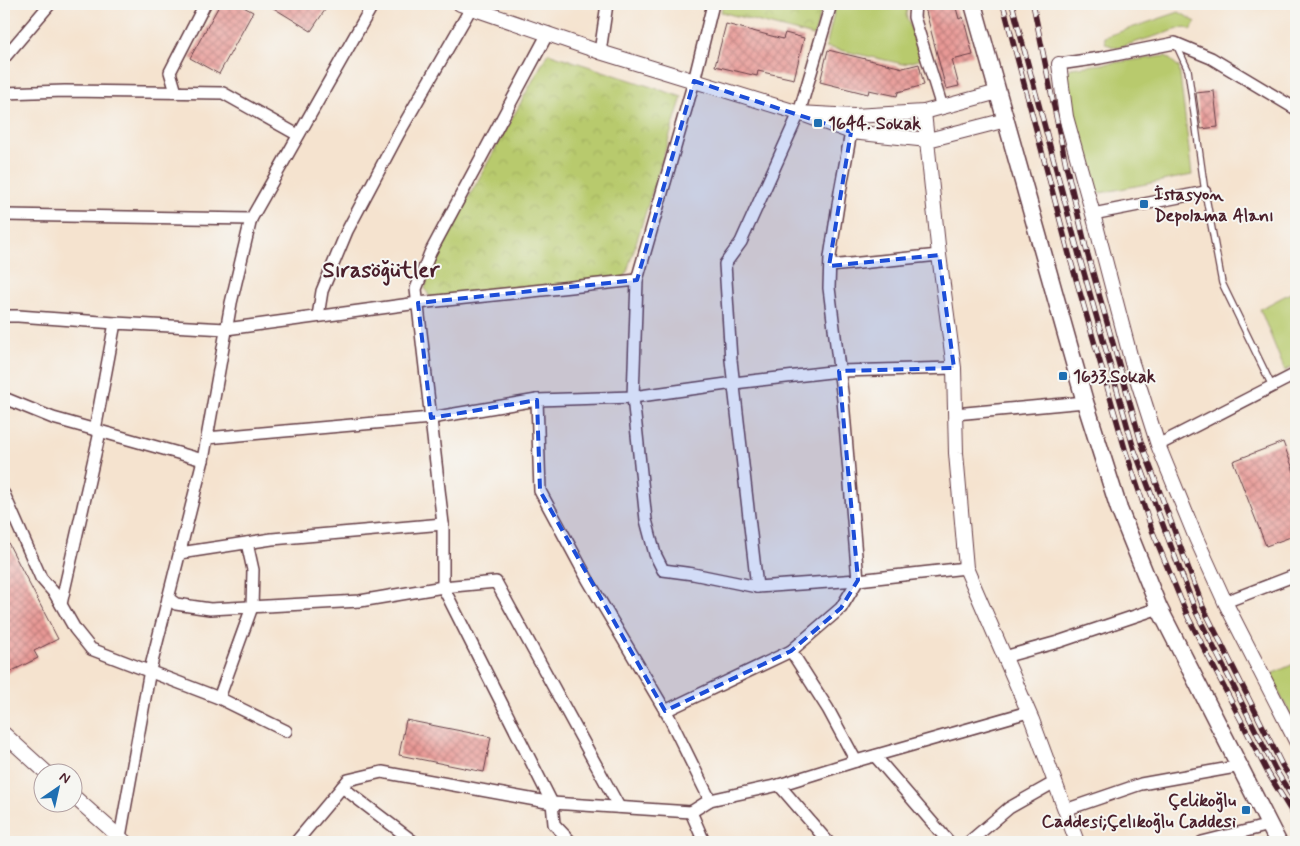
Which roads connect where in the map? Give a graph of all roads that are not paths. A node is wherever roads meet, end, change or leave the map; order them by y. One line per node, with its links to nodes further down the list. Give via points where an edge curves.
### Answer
1 (50, 4): 13 (street)
2 (205, 4): 16 (street, via 170,72)
3 (374, 4): 26 (street)
4 (607, 4): 12 (street)
5 (710, 4): 15 (street)
6 (831, 4): 22 (street)
7 (915, 4): 19 (street, via 914,17)
8 (973, 4): 17 (main road)
9 (465, 6): 10 (street); 37 (street, via 347,231 322,291)
10 (548, 33): 12 (street); 35 (street, via 430,253 416,289)
11 (1175, 42): 14 (street); 20 (street, via 1211,58); 28 (lane, via 1188,70)
12 (600, 52): 15 (street)
13 (4, 58)
14 (1059, 64): 29 (street, via 1066,117)
15 (694, 81): 22 (street); 34 (street)
16 (176, 92): 18 (street); 26 (street, via 222,93)
17 (998, 92): 19 (street); 24 (main road)
18 (4, 93)
19 (942, 107): 21 (street)
20 (1296, 109)
21 (924, 112): 23 (street); 27 (street)
22 (799, 113): 23 (street); 25 (street); 43 (street, via 741,242 725,264)
23 (854, 116): 25 (street)
24 (1006, 120): 27 (street); 48 (main road)
25 (851, 132): 27 (street); 33 (street)
26 (298, 135): 31 (street)
27 (928, 140): 32 (street)
28 (1205, 192): 29 (street); 44 (lane, via 1222,284)
29 (1093, 214): 53 (street, via 1132,363)
30 (4, 215): 31 (street)
31 (251, 219): 39 (street)
32 (939, 255): 33 (street); 40 (street)
33 (830, 266): 41 (street, via 829,288)
34 (637, 280): 35 (street); 45 (street)
35 (418, 303): 37 (street); 50 (street)
36 (4, 316): 38 (street)
37 (318, 316): 39 (street)
38 (115, 323): 39 (street); 51 (street)
39 (226, 329): 52 (street)
40 (954, 368): 41 (street); 49 (street)
41 (839, 372): 43 (street); 61 (street)
42 (1296, 374): 44 (street)
43 (734, 383): 45 (street); 63 (street)
44 (1273, 388): 53 (street)
45 (633, 397): 47 (street); 63 (street, via 646,520 663,570)
46 (4, 398): 51 (street)
47 (537, 400): 50 (street); 73 (street, via 540,491)
48 (1085, 402): 49 (street); 68 (main road, via 1119,508)
49 (955, 414): 59 (street)
50 (431, 418): 52 (street); 56 (street)
51 (97, 431): 54 (street); 66 (street)
52 (207, 438): 54 (street)
53 (1158, 444): 65 (street)
54 (203, 460): 58 (street)
55 (4, 494): 66 (street, via 41,578)
56 (443, 524): 57 (street); 62 (street)
57 (248, 542): 58 (street); 67 (street, via 253,570)
58 (180, 553): 64 (street)
59 (966, 568): 61 (street); 70 (street)
60 (1296, 575): 65 (street)
61 (858, 580): 63 (street); 69 (street, via 841,608)
62 (443, 587): 67 (street, via 360,601); 86 (street); 88 (street, via 496,582)
63 (757, 587)
64 (168, 598): 67 (street, via 176,604 210,609); 71 (street)
65 (1225, 602): 77 (street)
66 (61, 604): 71 (street, via 91,649)
67 (252, 607): 72 (street)
68 (1159, 608): 70 (street); 81 (main road)
69 (791, 651): 73 (street); 79 (street)
70 (1004, 657): 74 (street)
71 (150, 670): 72 (street); 92 (street)
72 (218, 698): 75 (street)
73 (665, 711): 85 (street)
74 (1028, 712): 78 (street); 82 (street)
75 (286, 731)
76 (4, 734): 80 (street)
77 (1296, 741)
78 (875, 756): 79 (street); 98 (street)
79 (856, 761): 83 (street)
80 (37, 764)
81 (1241, 766): 89 (street, via 1141,784); 91 (main road)
82 (1055, 782): 89 (street); 99 (street, via 1009,808)
83 (779, 785): 85 (street); 97 (street)
84 (342, 787): 86 (street, via 348,780 382,772); 93 (street); 94 (street)
85 (710, 800): 90 (street)
86 (552, 803): 88 (street); 95 (street, via 554,824)
87 (82, 804): 92 (street)
88 (619, 807): 90 (street)
89 (1066, 810): 100 (street)
90 (691, 812): 96 (street)
91 (1270, 825): 101 (street); 102 (main road)
92 (123, 840)
93 (296, 842)
94 (414, 842)
95 (571, 842)
96 (704, 842)
97 (828, 842)
98 (949, 842)
99 (969, 842)
100 (1077, 842)
101 (1202, 842)
102 (1278, 842)

